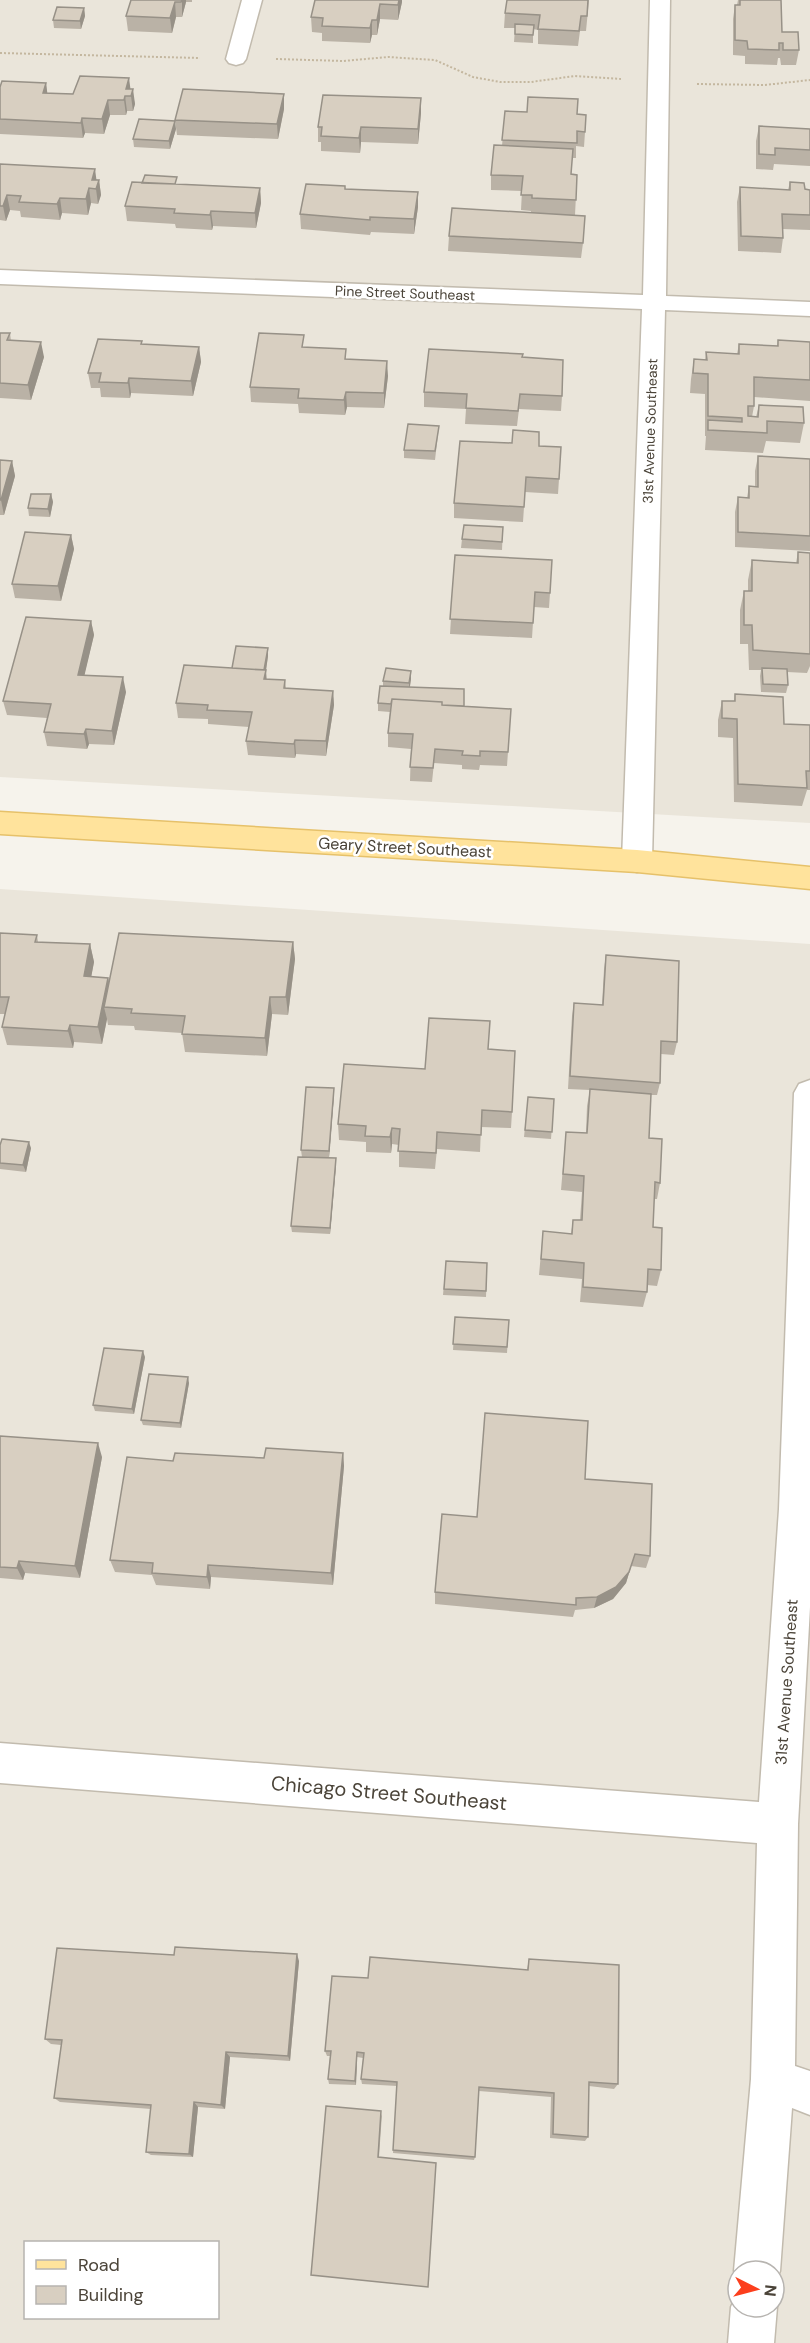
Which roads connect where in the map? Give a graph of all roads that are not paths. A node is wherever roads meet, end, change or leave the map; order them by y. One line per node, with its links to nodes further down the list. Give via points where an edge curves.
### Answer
1 (252, 0): 3 (street)
2 (660, 0): 5 (street, 31st Avenue Southeast)
3 (236, 59)
4 (0, 277): 5 (street, Pine Street Southeast)
5 (654, 302): 6 (street, Pine Street Southeast); 8 (street, 31st Avenue Southeast)
6 (810, 309)
7 (0, 823): 8 (main road, Geary Street Southeast)
8 (637, 861): 9 (main road, Geary Street Southeast)
9 (810, 878)
10 (810, 1093): 11 (street, 31st Avenue Southeast)
11 (803, 1511): 13 (street, 31st Avenue Southeast)
12 (0, 1763): 13 (street, Chicago Street Southeast)
13 (777, 1824): 14 (street, 31st Avenue Southeast)
14 (792, 2086): 15 (street, 31st Avenue Southeast)
15 (759, 2259)
16 (753, 2319): 17 (street)
17 (751, 2343)

